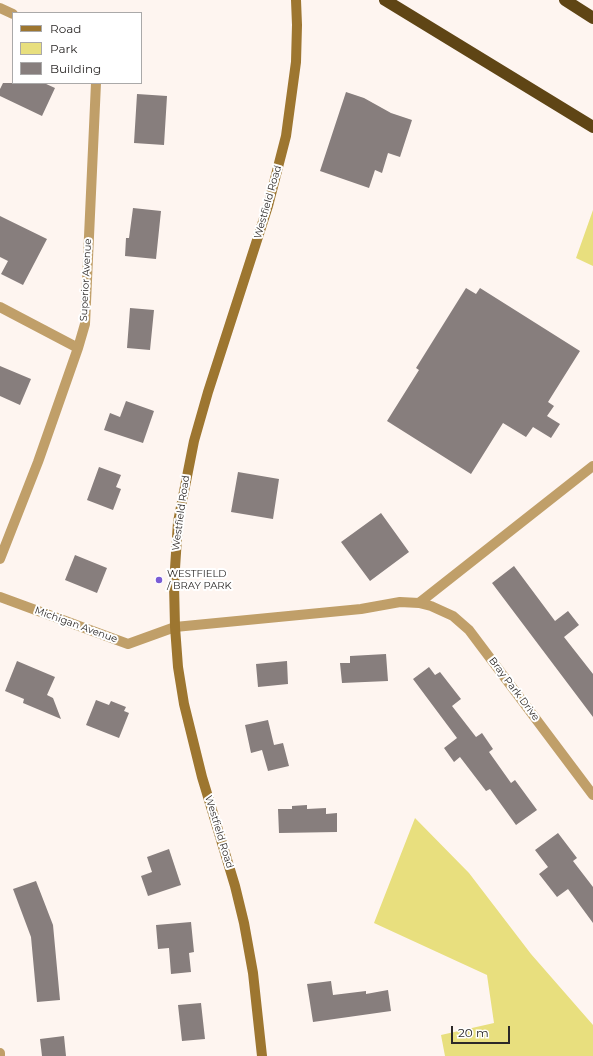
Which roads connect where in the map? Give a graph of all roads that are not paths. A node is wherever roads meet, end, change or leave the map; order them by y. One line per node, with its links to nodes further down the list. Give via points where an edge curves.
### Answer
1 (296, 0): 15 (main road, Westfield Road, via 296,62 286,136 268,206 200,420 183,492 176,553)
2 (385, 0): 8 (highway)
3 (565, 0): 6 (highway)
4 (0, 8): 5 (street)
5 (12, 14)
6 (593, 18)
7 (96, 84): 10 (street, Superior Avenue, via 84,324)
8 (593, 127)
9 (0, 307): 10 (street)
10 (78, 348): 12 (street, Superior Avenue, via 38,462)
11 (593, 466): 14 (street)
12 (0, 559)
13 (0, 597): 15 (street, Michigan Avenue, via 128,644)
14 (419, 603): 15 (street, Bray Park Drive, via 400,602 361,609); 16 (street, Bray Park Drive, via 453,616 469,630)
15 (175, 627): 17 (main road, Westfield Road, via 178,667 189,726 235,886 245,930 253,973)
16 (593, 795)
17 (262, 1056)

